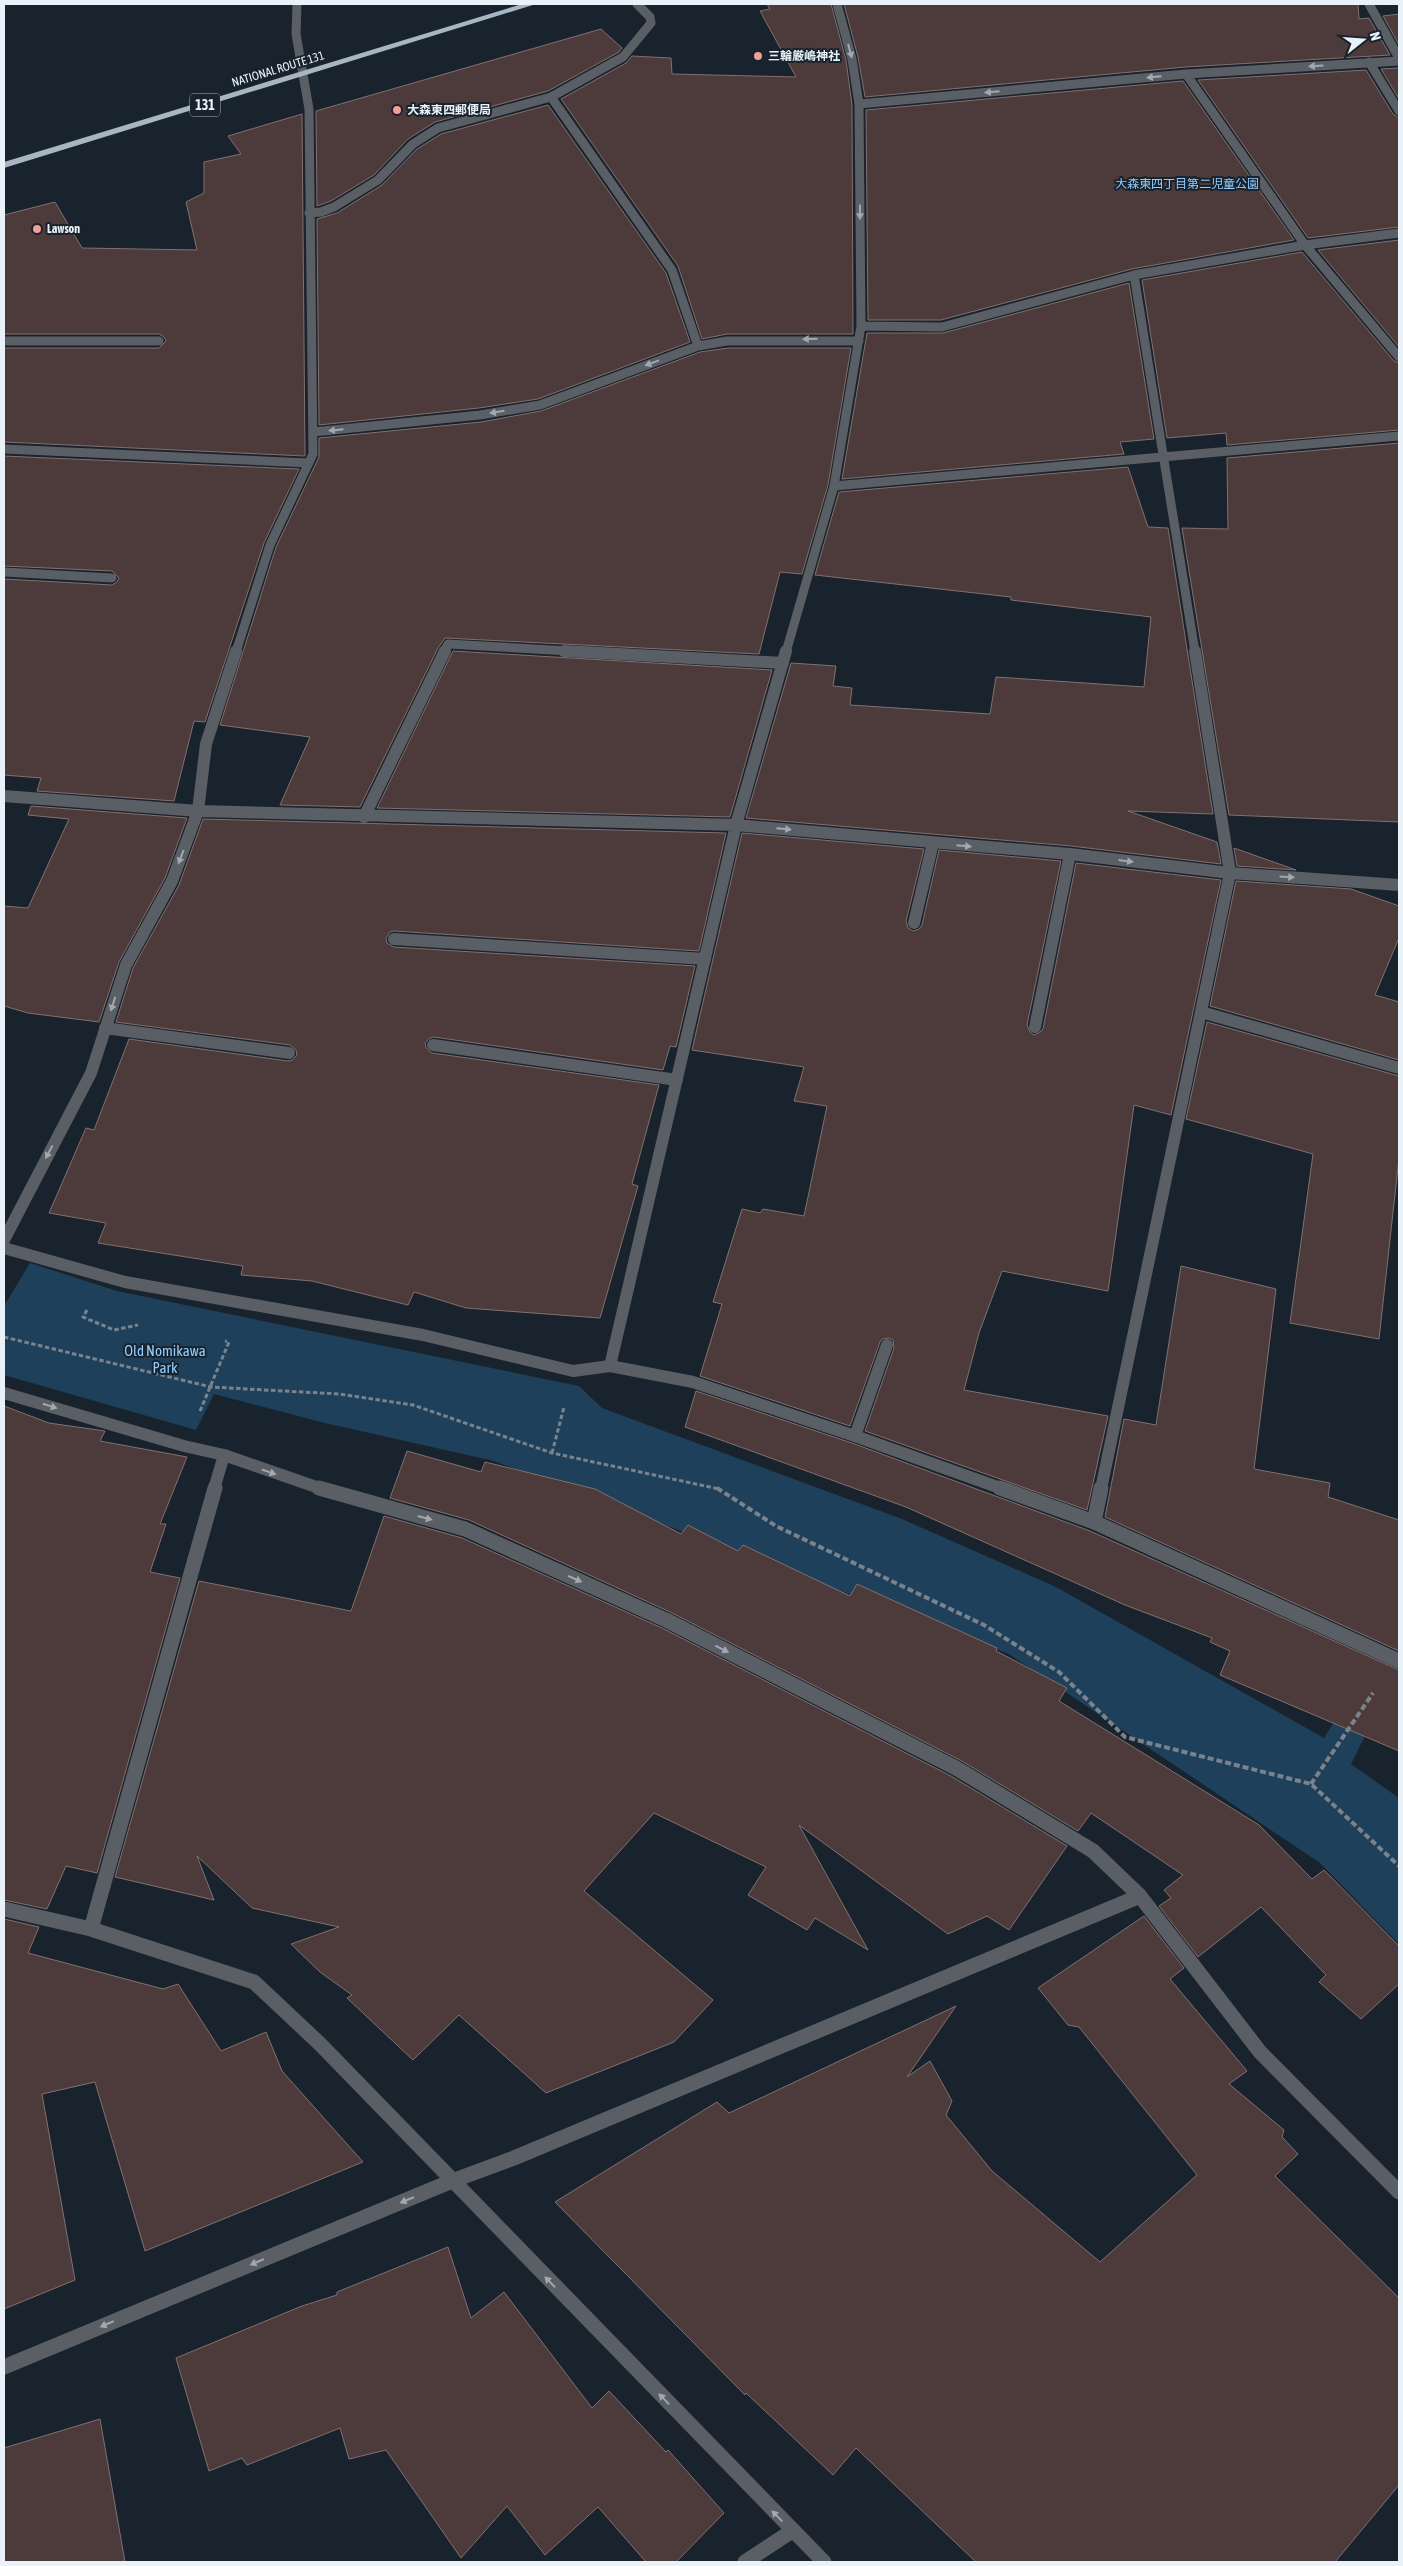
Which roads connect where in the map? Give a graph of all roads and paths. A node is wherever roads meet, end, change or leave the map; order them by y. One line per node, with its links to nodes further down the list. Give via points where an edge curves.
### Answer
1 (296, 4): 8 (street, via 296,34)
2 (531, 4): 8 (highway, NATIONAL ROUTE 131 / 131)
3 (637, 4): 10 (street, via 650,17 651,23 629,52)
4 (838, 4): 11 (street, one-way to 11)
5 (1369, 4): 6 (street)
6 (1399, 59): 7 (street)
7 (1370, 62): 9 (street, one-way to 9); 12 (street)
8 (303, 74): 13 (highway, NATIONAL ROUTE 131 / 131); 14 (street, via 309,109)
9 (1186, 74): 11 (street, one-way to 11); 16 (street)
10 (551, 96): 14 (street, via 438,128 413,144 378,180 334,207); 22 (street, via 672,270)
11 (859, 104): 18 (street, one-way to 18)
12 (1399, 110)
13 (4, 164)
14 (308, 213): 24 (street)
15 (1399, 233): 16 (street)
16 (1305, 245): 17 (street); 23 (street)
17 (1134, 275): 18 (street, via 942,327); 27 (street)
18 (861, 326): 21 (street)
19 (4, 341): 20 (street)
20 (159, 341)
21 (859, 341): 22 (street, one-way to 22, via 727,341); 29 (street)
22 (698, 346): 24 (street, one-way to 24, via 540,405 480,415)
23 (1399, 357)
24 (313, 432): 28 (street, via 313,454)
25 (1399, 436): 27 (street)
26 (4, 449): 28 (street)
27 (1165, 457): 29 (street); 39 (street)
28 (308, 463): 34 (street, via 270,545 206,744)
29 (834, 486): 32 (street)
30 (4, 572): 31 (street)
31 (112, 578)
32 (783, 663): 35 (street, via 448,644); 36 (street)
33 (4, 796): 34 (street)
34 (198, 811): 35 (street); 46 (street, one-way to 46, via 172,881 126,965)
35 (364, 817): 36 (street)
36 (736, 825): 37 (street, one-way to 37); 43 (street)
37 (933, 843): 38 (street, one-way to 38); 41 (street)
38 (1070, 854): 39 (street, one-way to 39); 45 (street)
39 (1230, 872): 40 (street, one-way to 40); 44 (street)
40 (1399, 885)
41 (914, 923)
42 (394, 939): 43 (street)
43 (705, 959): 50 (street)
44 (1201, 1012): 49 (street); 65 (street)
45 (1035, 1027)
46 (106, 1028): 48 (street); 51 (street, one-way to 51, via 91,1073)
47 (433, 1045): 50 (street)
48 (289, 1053)
49 (1399, 1068)
50 (677, 1080): 58 (street)
51 (4, 1240)
52 (4, 1248): 59 (street, via 125,1282 423,1335)
53 (83, 1317): 54 (path, via 114,1330)
54 (139, 1325)
55 (4, 1337): 60 (path)
56 (220, 1339): 60 (path, via 229,1342)
57 (888, 1345): 62 (street)
58 (610, 1366): 59 (street); 62 (street, via 693,1382)
59 (574, 1370): 63 (path)
60 (211, 1387): 63 (path, via 338,1394 413,1405)
61 (4, 1392): 64 (street, one-way to 64)
62 (855, 1436): 65 (street)
63 (552, 1453): 67 (path, via 718,1488 776,1526 984,1625 1059,1672 1125,1737)
64 (224, 1455): 69 (street, one-way to 69, via 338,1495 465,1529 666,1620 956,1768 1093,1851); 71 (street)
65 (1094, 1522): 66 (street)
66 (1397, 1660): 67 (path)
67 (1311, 1784): 68 (path)
68 (1399, 1866)
69 (1140, 1896): 72 (street); 73 (street, via 1260,2052)
70 (4, 1909): 71 (street)
71 (91, 1929): 72 (street, via 254,1982 320,2044)
72 (452, 2181): 74 (street, one-way to 74); 75 (street, one-way to 72)
73 (1399, 2192)
74 (4, 2367)
75 (792, 2531): 76 (street); 77 (street)
76 (745, 2562)
77 (824, 2562)

